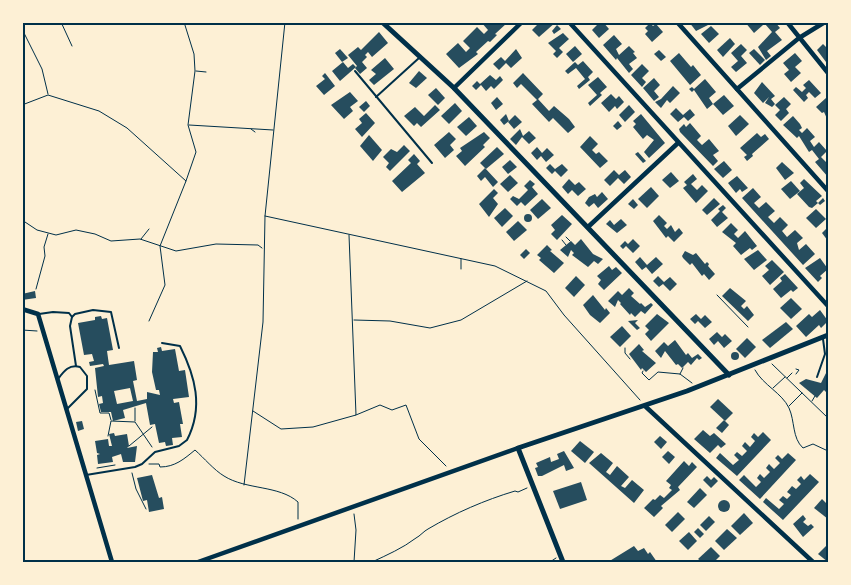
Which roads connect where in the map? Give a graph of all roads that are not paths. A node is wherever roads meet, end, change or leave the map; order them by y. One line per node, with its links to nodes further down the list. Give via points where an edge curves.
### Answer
1 (382, 22): 8 (street)
2 (522, 22): 11 (street)
3 (569, 22): 14 (street)
4 (677, 22): 12 (street)
5 (787, 22): 7 (street)
6 (825, 22): 7 (street)
7 (798, 38): 10 (street); 12 (street)
8 (420, 56): 11 (street); 13 (lane)
9 (354, 71): 13 (lane)
10 (828, 73)
11 (454, 88): 17 (street)
12 (737, 89): 16 (street)
13 (376, 97): 15 (lane)
14 (678, 143): 17 (street); 18 (street)
15 (432, 163)
16 (828, 191)
17 (588, 227): 27 (street)
18 (828, 306)
19 (22, 309): 20 (street)
20 (38, 314): 21 (lane, via 69,313); 29 (street)
21 (72, 317): 25 (lane, via 93,310 111,312); 26 (lane, via 70,326)
22 (828, 335): 23 (street)
23 (822, 337): 27 (street); 28 (lane, via 824,354)
24 (162, 343): 33 (lane, via 180,346 192,371 197,401 187,440 179,446 154,452 142,464)
25 (119, 348)
26 (76, 366): 29 (lane, via 68,368); 31 (lane, via 84,369 88,389)
27 (729, 375): 30 (street)
28 (817, 377)
29 (58, 379): 31 (street)
30 (646, 406): 32 (street); 37 (street)
31 (67, 410): 33 (street)
32 (518, 448): 35 (street); 36 (street)
33 (86, 475): 34 (street)
34 (112, 562)
35 (198, 562)
36 (563, 562)
37 (813, 562)

